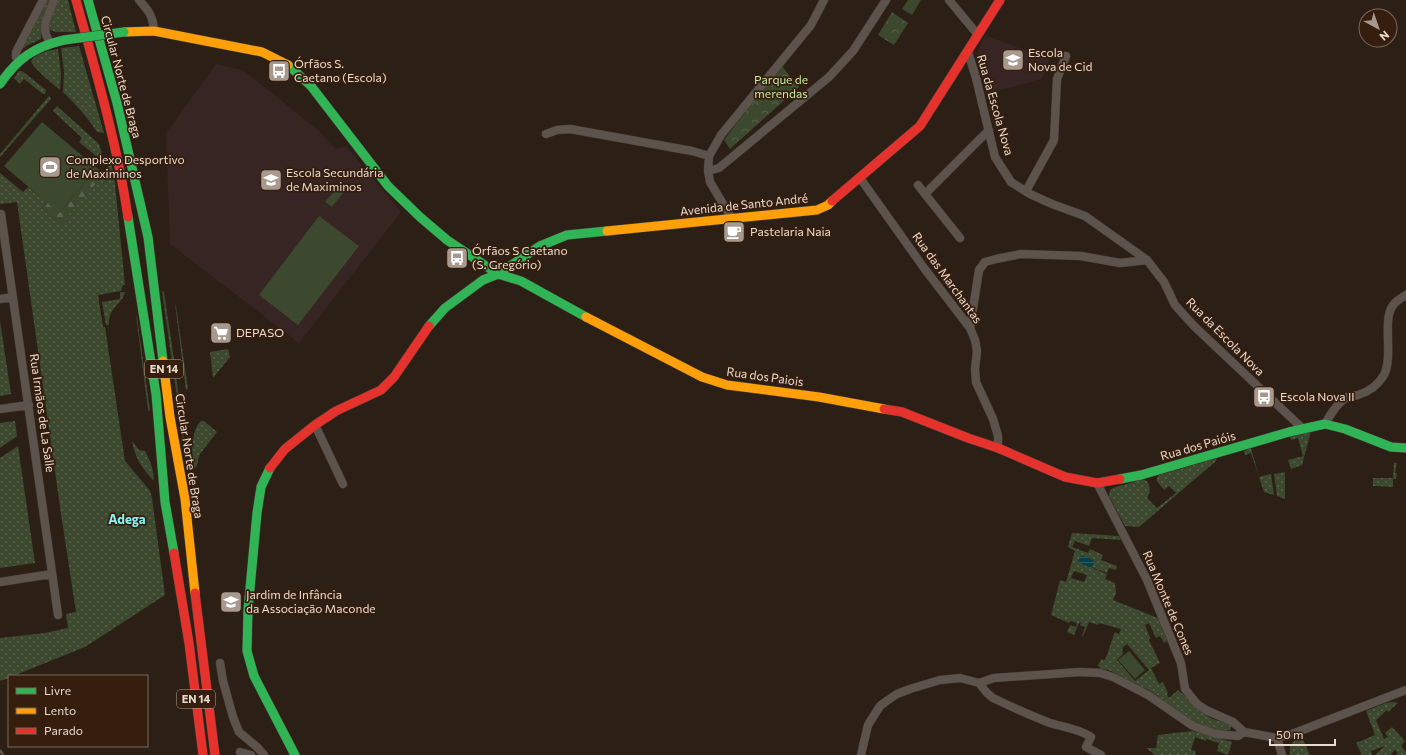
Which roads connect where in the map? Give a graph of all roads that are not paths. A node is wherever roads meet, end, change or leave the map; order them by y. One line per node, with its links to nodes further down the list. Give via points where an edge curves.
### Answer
1 (43, 0): 15 (street, via 16,52)
2 (54, 0): 12 (street, via 44,31)
3 (76, 0): 52 (main road, Circular Norte de Braga / EN 14, via 104,100 126,196 156,394 165,502 189,644)
4 (88, 0): 53 (main road, Circular Norte de Braga / EN 14, via 126,137 148,237 169,409 185,499)
5 (139, 0): 10 (street, via 150,13)
6 (824, 0): 19 (street, via 811,25 721,135)
7 (886, 0): 20 (street, via 853,50 829,77 719,168)
8 (949, 0): 11 (street)
9 (1000, 0): 11 (main road, Avenida de Santo André)
10 (154, 31): 12 (main road, Rua dos Paiois, bridge, via 124,32); 29 (main road, Rua dos Paiois, via 262,52 288,65 311,86 393,191 448,240)
11 (978, 35): 13 (main road, Avenida de Santo André)
12 (50, 43): 15 (main road, Rua dos Paiois, via 35,48)
13 (968, 52): 17 (street, Rua da Escola Nova); 21 (main road, Avenida de Santo André, via 920,126)
14 (1066, 56): 23 (street, via 1056,79 1054,140)
15 (19, 60): 16 (main road, Rua dos Paiois)
16 (0, 84)
17 (989, 130): 23 (street, Rua da Escola Nova, via 996,157 1003,171 1011,182); 24 (street)
18 (546, 134): 19 (street, via 570,129)
19 (709, 156): 20 (street)
20 (708, 170): 26 (street, via 710,182)
21 (860, 178): 26 (main road, Avenida de Santo André, via 828,205 817,210); 33 (street, Rua das Marchantas)
22 (918, 185): 24 (street)
23 (1026, 191): 28 (street, Rua da Escola Nova, via 1085,216)
24 (925, 194): 27 (street)
25 (1, 214): 31 (street, Rua Irmãos de La Salle)
26 (732, 218): 29 (main road, Avenida de Santo André, via 566,235 540,246)
27 (960, 238)
28 (1147, 260): 33 (street, via 1120,263 1081,256 1021,254 986,262 979,270); 38 (street, Rua da Escola Nova, via 1164,282 1176,306 1194,326)
29 (498, 274): 37 (main road, Avenida de Santo André, via 483,280 445,308 433,320 394,377 381,390 336,411); 39 (main road, Rua dos Paiois, via 521,281 702,377 727,385 819,397 902,412)
30 (1406, 295): 36 (street, via 1394,303 1390,312 1388,363 1383,376 1368,392 1347,397 1340,402)
31 (13, 297): 32 (street); 34 (street, Rua Irmãos de La Salle)
32 (0, 299)
33 (970, 328): 39 (street, Rua das Marchantas, via 977,351 976,382 998,436)
34 (28, 405): 35 (street); 43 (street, Rua Irmãos de La Salle)
35 (0, 409)
36 (1325, 424): 38 (main road, Rua dos Paióis); 40 (main road, Rua dos Paióis, via 1391,447)
37 (315, 425): 42 (street); 56 (main road, Avenida de Santo André, via 285,449 269,469 261,487 248,610 247,651 254,676)
38 (1302, 428): 41 (main road, Rua dos Paióis, via 1141,475)
39 (998, 448): 41 (main road, Rua dos Paióis, via 1065,477)
40 (1406, 448)
41 (1097, 483): 49 (street, Rua Monte de Cones, via 1147,580 1181,663 1185,689 1197,704 1233,722)
42 (343, 484)
43 (52, 574): 44 (street); 45 (street, Rua Irmãos de La Salle)
44 (0, 582)
45 (58, 615)
46 (220, 663): 55 (street, via 239,732)
47 (979, 683): 49 (street, via 994,678 1100,673 1148,695 1193,726 1216,734 1238,736); 57 (street, via 960,678 940,680 897,694 880,706 868,725); 58 (street, via 993,698 1049,722 1087,734 1090,737 1086,747)
48 (1406, 690): 50 (street)
49 (1244, 732): 50 (street)
50 (1277, 738): 59 (street)
51 (240, 752): 54 (street)
52 (203, 755)
53 (215, 755)
54 (251, 755)
55 (264, 755)
56 (294, 755)
57 (861, 755)
58 (1101, 755)
59 (1282, 755)

